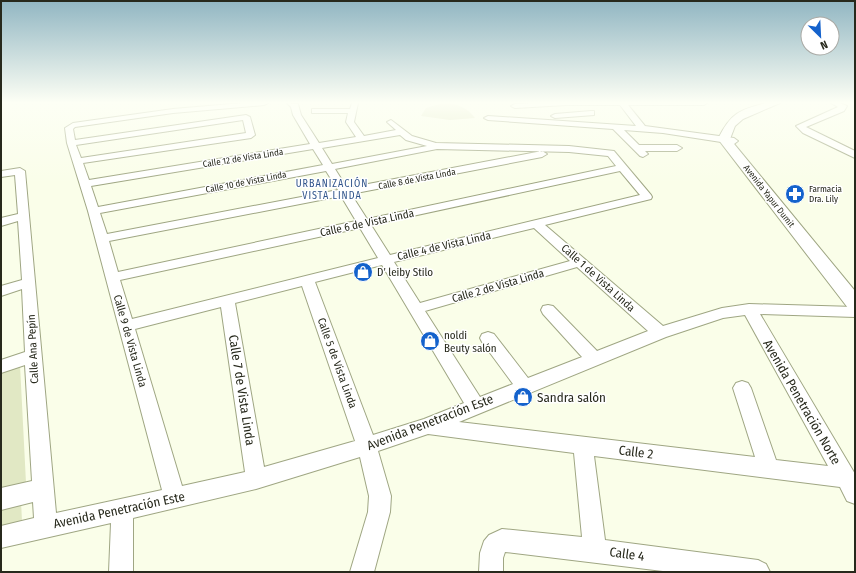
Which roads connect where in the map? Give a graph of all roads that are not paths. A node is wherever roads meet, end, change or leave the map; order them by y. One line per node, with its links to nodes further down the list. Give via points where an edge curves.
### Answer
1 (69, 130): 15 (street)
2 (160, 130): 15 (street)
3 (250, 130): 21 (street, via 251,134)
4 (306, 130): 16 (street)
5 (356, 130): 13 (street)
6 (400, 130): 12 (street)
7 (619, 130): 18 (street, via 640,151)
8 (658, 130): 14 (street)
9 (730, 130): 14 (main road)
10 (738, 130): 14 (main road)
11 (804, 130): 20 (street)
12 (402, 132): 13 (street, Calle 12 de Vista Linda); 17 (street, via 414,140)
13 (362, 138): 16 (street, Calle 12 de Vista Linda)
14 (729, 140): 38 (main road, Avenida Yapur Dumit); 41 (main road, Avenida Yapur Dumit)
15 (71, 143): 21 (street, Calle 9 de Vista Linda)
16 (316, 146): 22 (street); 25 (street, Calle 12 de Vista Linda)
17 (445, 146): 19 (street); 22 (street, Calle 10 de Vista Linda)
18 (677, 148)
19 (569, 149): 23 (street, via 611,153); 26 (street, Calle 8 de Vista Linda)
20 (855, 155)
21 (78, 161): 25 (street, Calle 9 de Vista Linda)
22 (329, 166): 26 (street); 27 (street, Calle 10 de Vista Linda)
23 (623, 167): 30 (street, Calle 6 de Vista Linda); 31 (street, Calle 4 de Vista Linda, via 647,197)
24 (1, 174): 28 (street, Calle Ana Pepín, via 20,172)
25 (84, 184): 27 (street, Calle 9 de Vista Linda)
26 (345, 193): 30 (street); 32 (street, Calle 8 de Vista Linda)
27 (94, 211): 32 (street, Calle 9 de Vista Linda)
28 (24, 216): 29 (street); 37 (street, Calle Ana Pepín)
29 (1, 222)
30 (364, 224): 33 (street); 35 (street, Calle 6 de Vista Linda)
31 (537, 224): 33 (street, Calle 4 de Vista Linda); 34 (street, Calle 1 de Vista Linda)
32 (101, 239): 35 (street, Calle 9 de Vista Linda)
33 (386, 260): 36 (street, Calle 4 de Vista Linda); 42 (street)
34 (580, 262): 42 (street, Calle 2 de Vista Linda); 47 (street, Calle 1 de Vista Linda)
35 (112, 278): 46 (street, Calle 9 de Vista Linda)
36 (308, 280): 40 (street, Calle 4 de Vista Linda); 57 (street, Calle 5 de Vista Linda)
37 (30, 282): 39 (street); 49 (street, Calle Ana Pepín)
38 (855, 284)
39 (1, 291)
40 (227, 300): 46 (street, Calle 4 de Vista Linda); 59 (street, Calle 7 de Vista Linda)
41 (855, 304)
42 (416, 309): 54 (street)
43 (749, 309): 45 (street, Avenida Penetración Este); 47 (street, Avenida Penetración Este, via 722,313); 60 (street, Avenida Penetración Norte)
44 (548, 310): 50 (street)
45 (855, 312)
46 (126, 326): 62 (street, Calle 9 de Vista Linda)
47 (660, 333): 50 (street, Avenida Penetración Este)
48 (488, 338): 52 (street)
49 (33, 356): 51 (street); 61 (street, Calle Ana Pepín)
50 (594, 359): 52 (street, Avenida Penetración Este)
51 (1, 367)
52 (524, 386): 54 (street, Avenida Penetración Este)
53 (742, 388): 58 (street)
54 (475, 406): 55 (street, Avenida Penetración Este)
55 (427, 426): 56 (street, Calle 2); 57 (street, Avenida Penetración Este)
56 (583, 445): 58 (street, Calle 2); 67 (street)
57 (367, 446): 59 (street, Avenida Penetración Este); 69 (street, Calle 5 de Vista Linda, via 380,504)
58 (769, 468): 60 (street, Calle 2)
59 (256, 479): 62 (street, Avenida Penetración Este)
60 (850, 486)
61 (43, 489): 63 (street); 65 (street, Calle Ana Pepín)
62 (175, 498): 64 (street, Avenida Penetración Este)
63 (1, 499)
64 (122, 510): 65 (street, Avenida Penetración Este); 68 (street)
65 (46, 526): 66 (street, Avenida Penetración Este)
66 (1, 537)
67 (595, 550): 70 (street, Calle 4, via 502,540 491,549); 71 (street, Calle 4)
68 (121, 572)
69 (362, 572)
70 (491, 572)
71 (758, 572)

